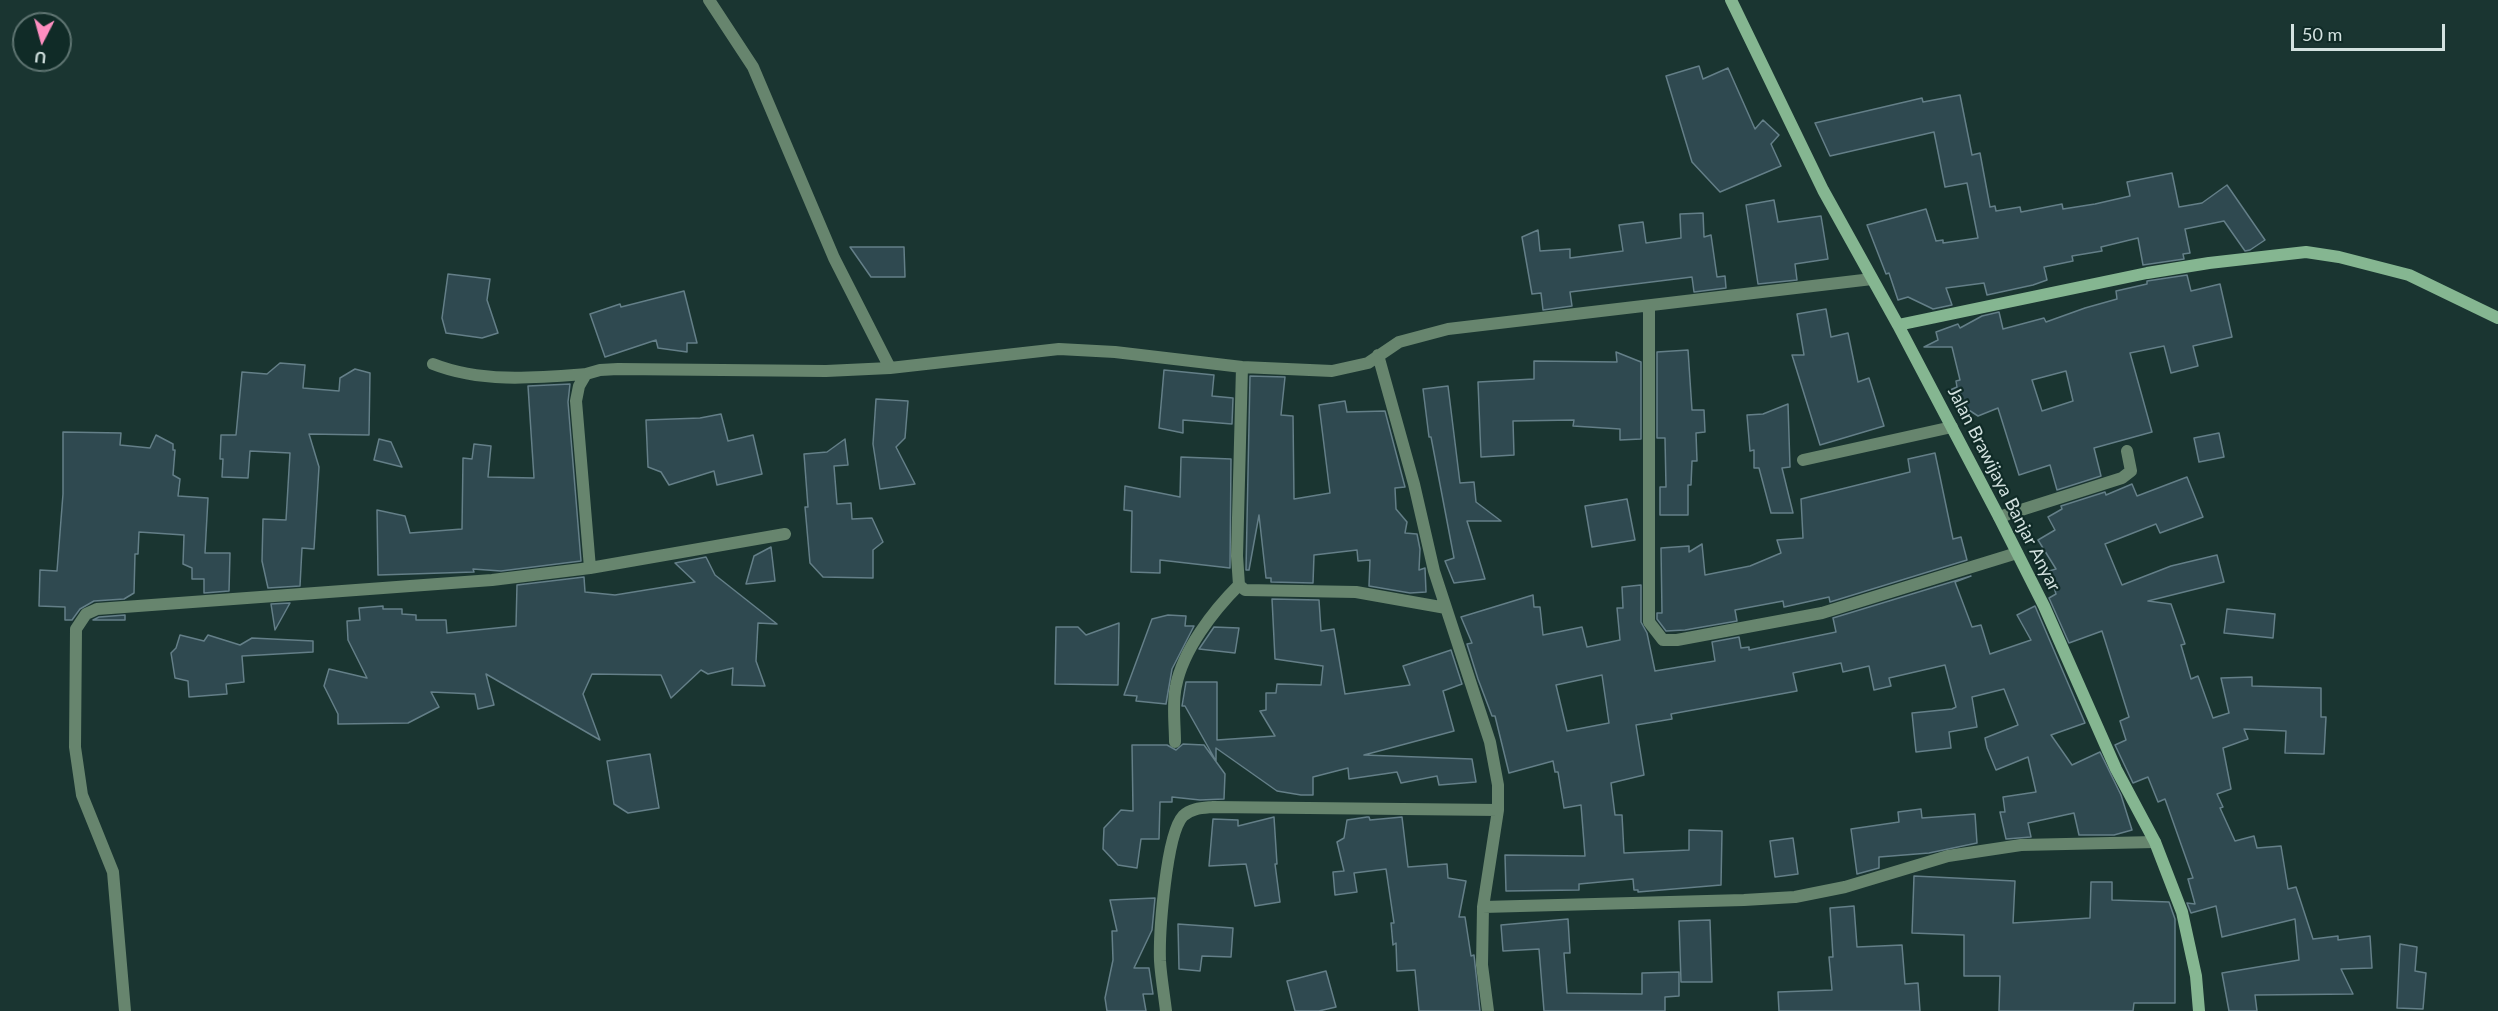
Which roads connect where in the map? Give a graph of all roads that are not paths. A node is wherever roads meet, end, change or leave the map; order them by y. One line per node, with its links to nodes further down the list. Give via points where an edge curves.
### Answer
1 (709, 0): 9 (street, via 753,66 834,258)
2 (1731, 0): 3 (street, Jalan Brawijaya Banjar Anyar, via 1823,190)
3 (1872, 279): 4 (street); 6 (street, Jalan Brawijaya Banjar Anyar)
4 (1649, 306): 7 (street, via 1448,328 1399,342); 17 (street, via 1649,622 1664,640 1822,613)
5 (2498, 318): 6 (street, via 2409,275 2306,252 2147,273)
6 (1898, 325): 12 (street, Jalan Brawijaya Banjar Anyar)
7 (1378, 355): 10 (street, via 1368,363 1332,371); 20 (street)
8 (434, 364): 11 (street, via 454,372 502,377)
9 (890, 368): 10 (street, via 1059,349); 11 (street, via 618,369)
10 (1242, 368): 19 (street)
11 (586, 374): 18 (street, via 576,400)
12 (1952, 427): 14 (street); 15 (street, Jalan Brawijaya Banjar Anyar)
13 (2127, 450): 15 (street, via 2131,471 2122,478)
14 (1803, 460)
15 (1999, 517): 17 (street, Jalan Brawijaya Banjar Anyar)
16 (785, 534): 18 (street)
17 (2017, 553): 23 (street, Jalan Brawijaya Banjar Anyar, via 2116,769)
18 (590, 568): 25 (street, via 470,582 97,609 86,614 76,629 75,747 82,795 113,872)
19 (1239, 585): 20 (street, via 1245,590 1356,592); 21 (street, via 1204,626 1185,662 1176,687)
20 (1446, 608): 22 (street, via 1490,742)
21 (1175, 742)
22 (1498, 810): 24 (street); 26 (street, via 1195,809 1184,816 1174,834 1166,872 1160,959)
23 (2155, 842): 24 (street, via 2021,845 1948,856 1845,887 1795,897); 28 (street, Jalan Brawijaya Banjar Anyar, via 2182,912)
24 (1483, 907): 27 (street, via 1482,965)
25 (124, 1011)
26 (1166, 1011)
27 (1488, 1011)
28 (2199, 1011)

